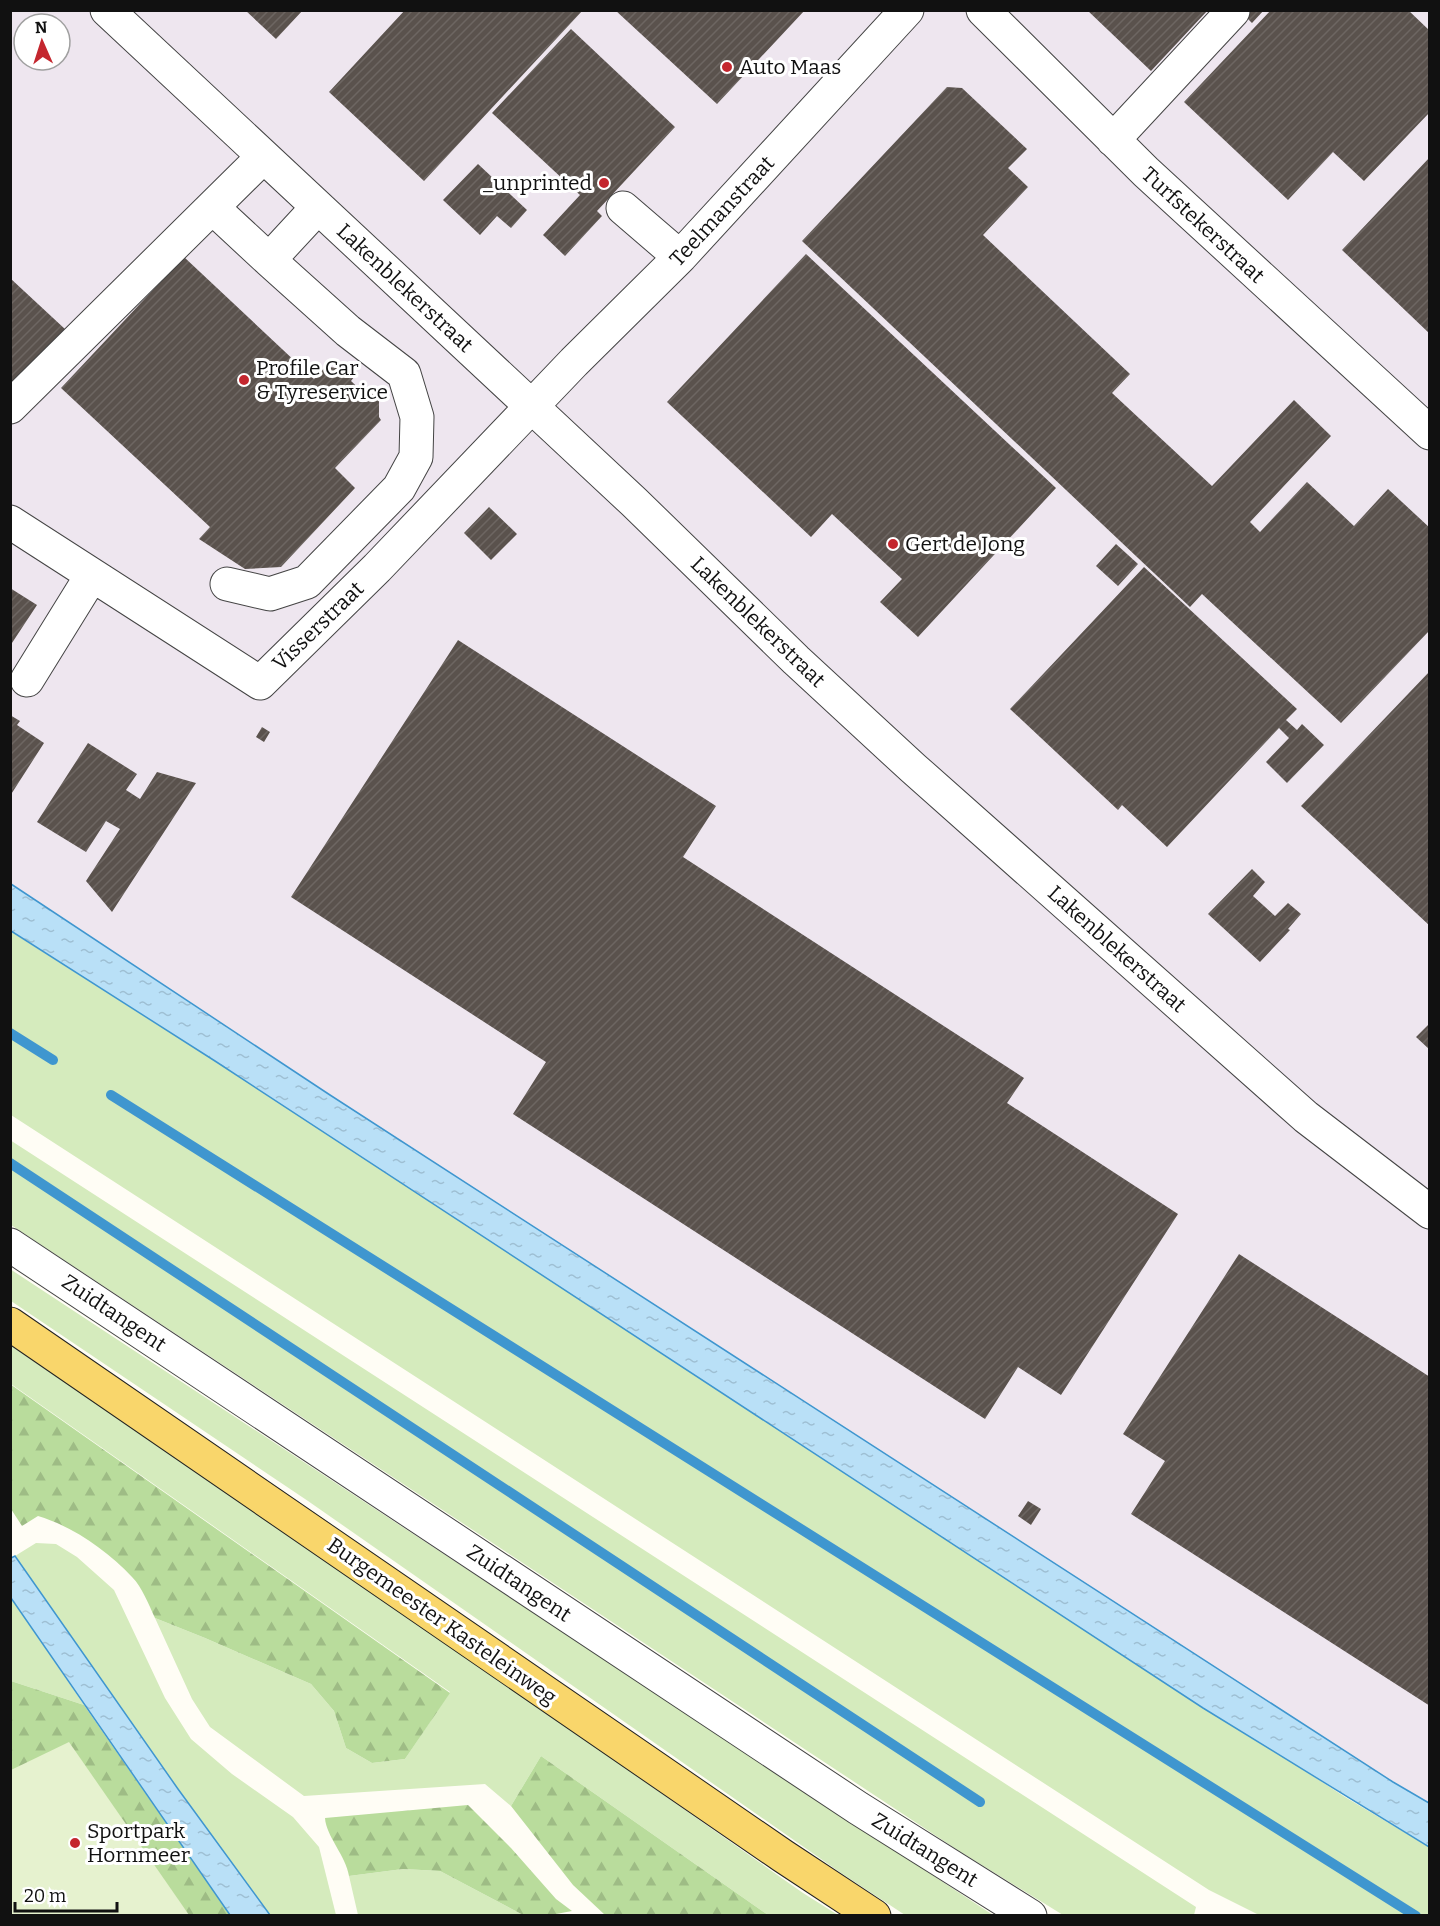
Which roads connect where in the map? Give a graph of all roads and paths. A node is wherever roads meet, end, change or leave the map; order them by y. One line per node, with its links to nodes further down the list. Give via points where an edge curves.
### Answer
1 (106, 10): 6 (street, Lakenblekerstraat)
2 (907, 10): 10 (street, Teelmanstraat)
3 (983, 10): 5 (street, Turfstekerstraat)
4 (1233, 11): 5 (street)
5 (1113, 140): 14 (street, Turfstekerstraat)
6 (263, 157): 7 (street, Lakenblekerstraat); 8 (street)
7 (318, 207): 11 (street); 12 (street, Lakenblekerstraat)
8 (213, 208): 11 (street); 13 (street)
9 (623, 208): 10 (street)
10 (680, 257): 12 (street, Teelmanstraat)
11 (269, 260): 16 (street, via 348,331 404,374 417,417 416,457 405,478)
12 (532, 406): 17 (street, Visserstraat); 21 (street, Lakenblekerstraat, via 913,768 1306,1117)
13 (10, 407)
14 (1430, 433)
15 (10, 522): 18 (street, Visserstraat)
16 (348, 540): 17 (street); 19 (street, via 307,582 270,594)
17 (377, 568): 18 (street, Visserstraat, via 260,683)
18 (92, 575): 20 (street)
19 (227, 584)
20 (27, 680)
21 (1430, 1212)
22 (10, 1245): 25 (street, Zuidtangent, via 858,1808)
23 (10, 1324): 24 (main road, Burgemeester Kasteleinweg)
24 (874, 1916)
25 (1030, 1916)

